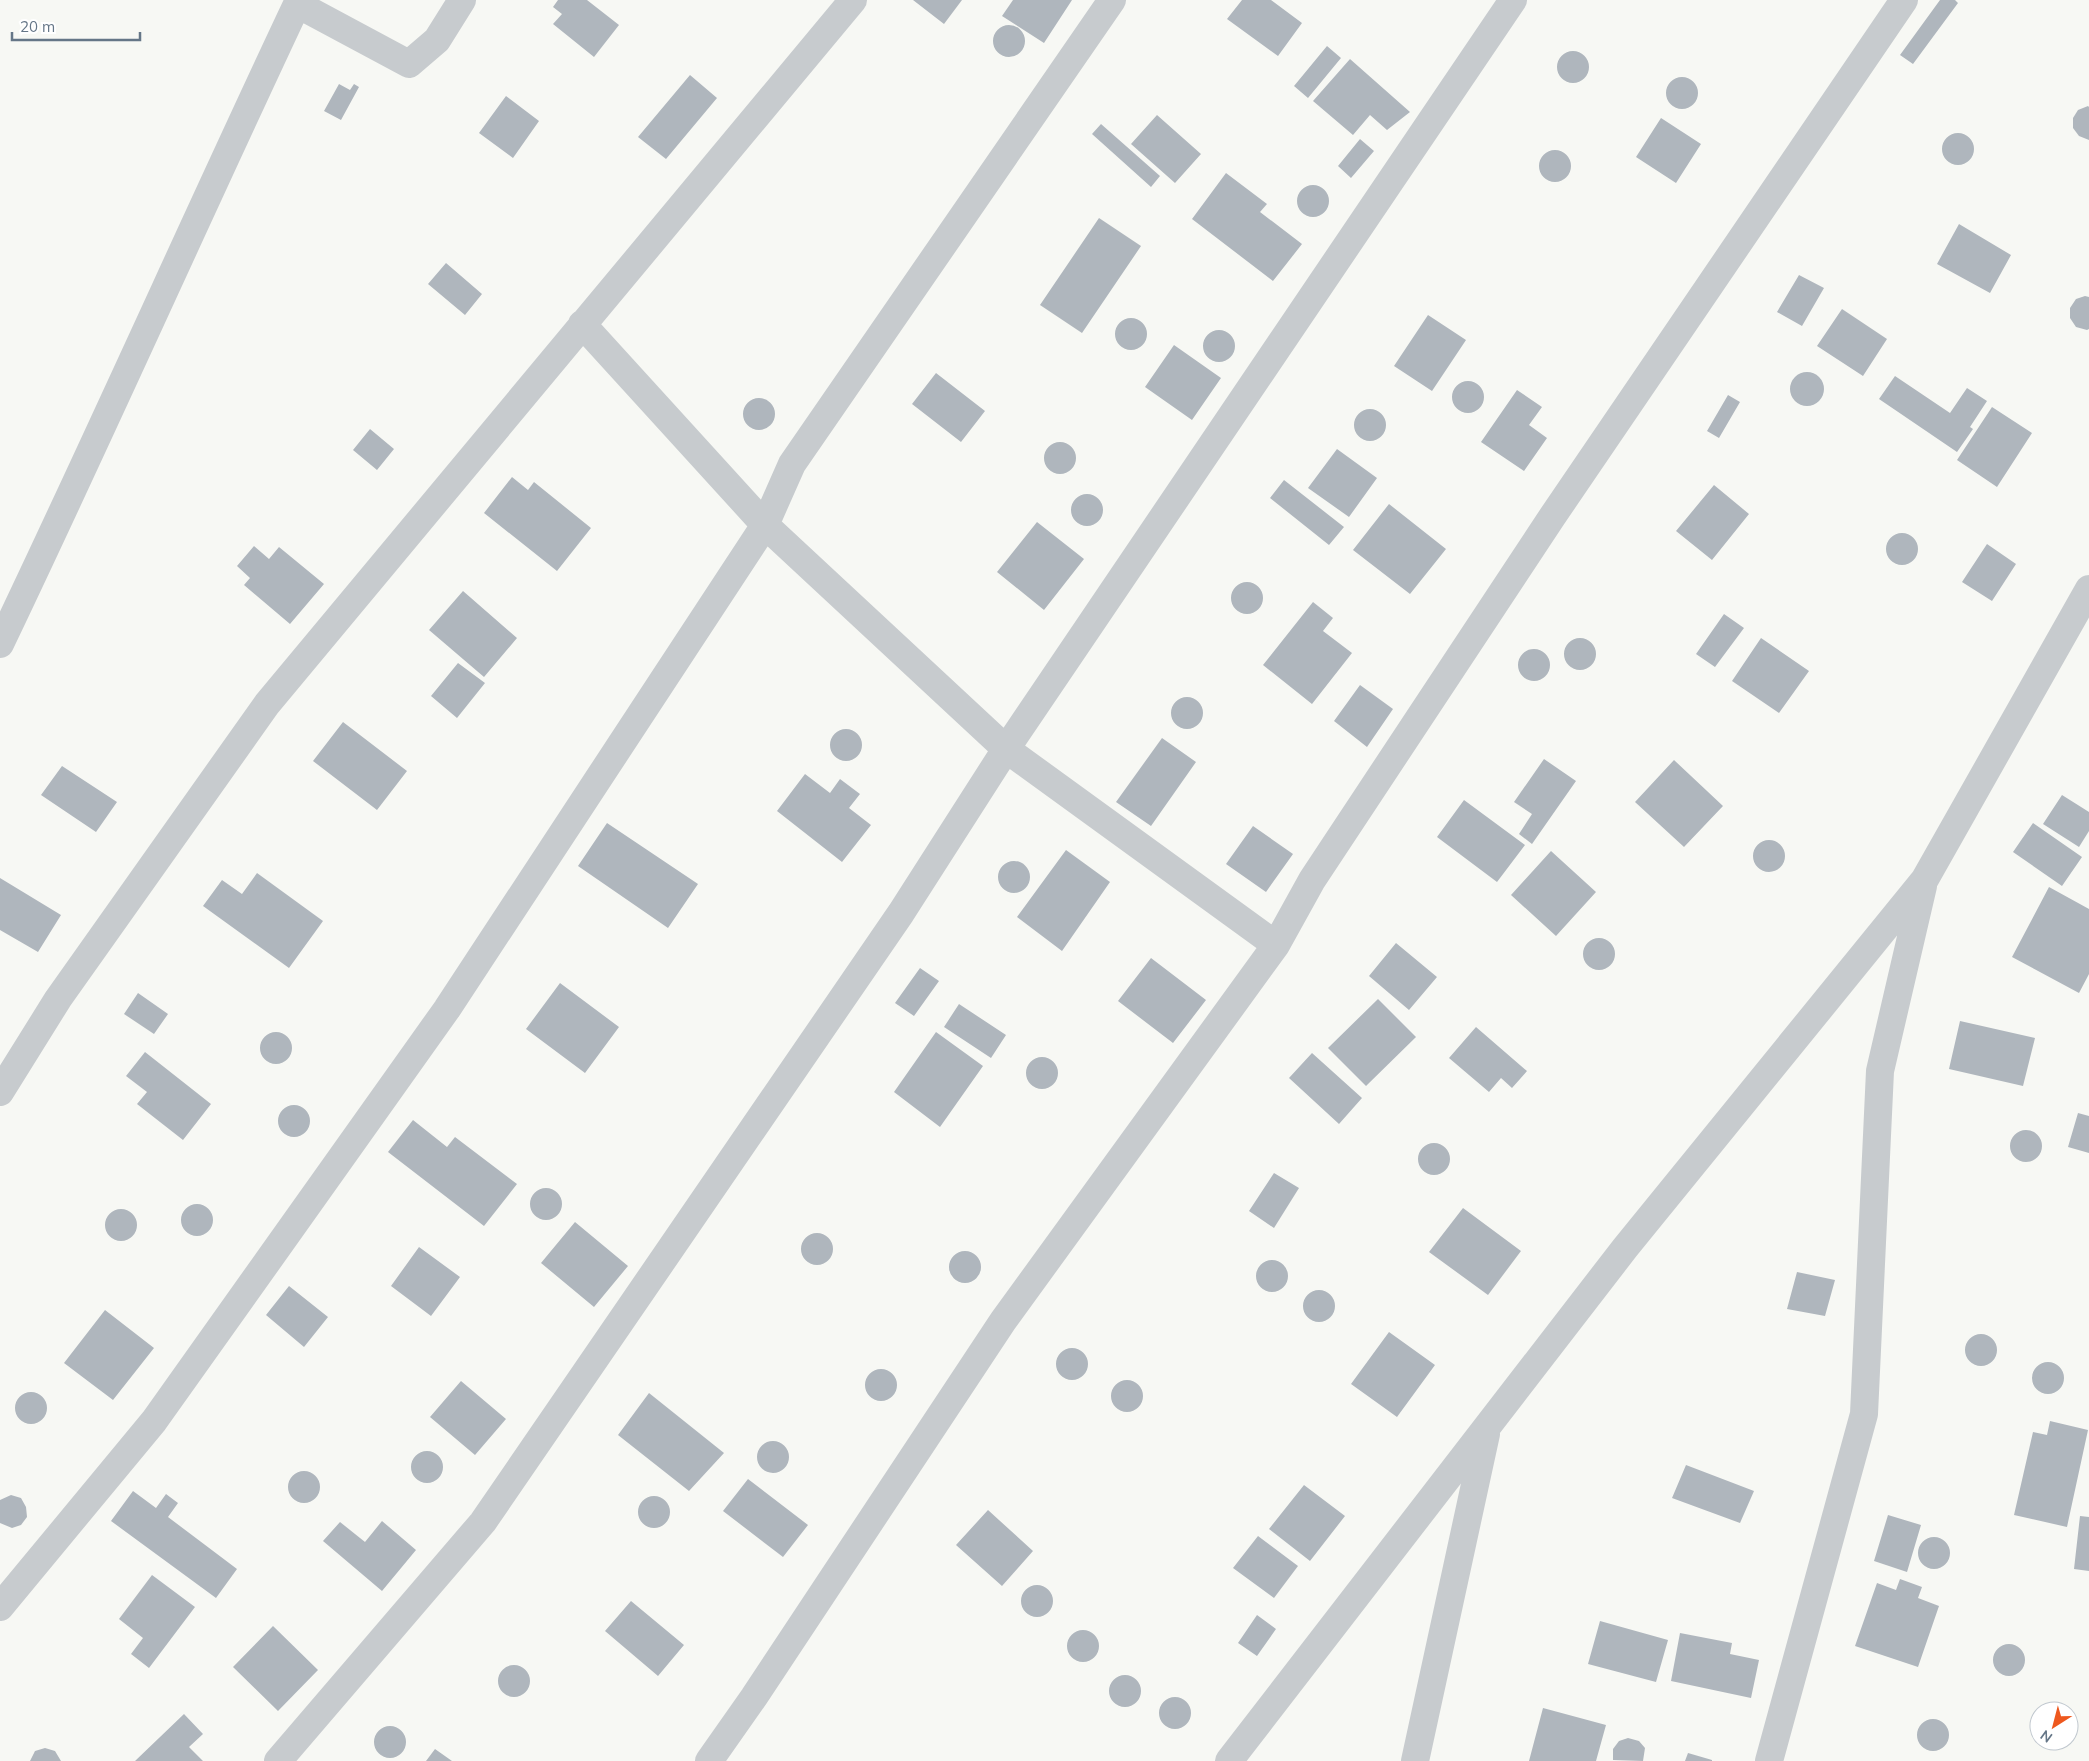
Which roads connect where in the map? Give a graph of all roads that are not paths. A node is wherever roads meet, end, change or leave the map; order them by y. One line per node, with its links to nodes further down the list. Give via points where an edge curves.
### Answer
1 (462, 0): 6 (street, via 437,40 409,64)
2 (853, 0): 7 (street)
3 (1112, 0): 8 (street, via 792,464)
4 (1513, 0): 11 (street)
5 (1904, 0): 13 (street, via 1552,517 1312,880)
6 (298, 2): 10 (street)
7 (582, 324): 8 (street); 14 (street, via 267,704 58,1000)
8 (764, 525): 11 (street); 16 (street, via 446,1009 154,1421)
9 (2089, 589): 12 (street)
10 (0, 644)
11 (1006, 749): 13 (street); 17 (street, via 901,913 483,1522)
12 (1924, 879): 15 (street, via 1625,1248); 21 (street, via 1880,1071 1864,1414)
13 (1276, 945): 18 (street, via 1003,1321)
14 (0, 1092)
15 (1487, 1427): 19 (street); 20 (street)
16 (0, 1607)
17 (278, 1761)
18 (709, 1761)
19 (1230, 1761)
20 (1415, 1761)
21 (1770, 1761)

